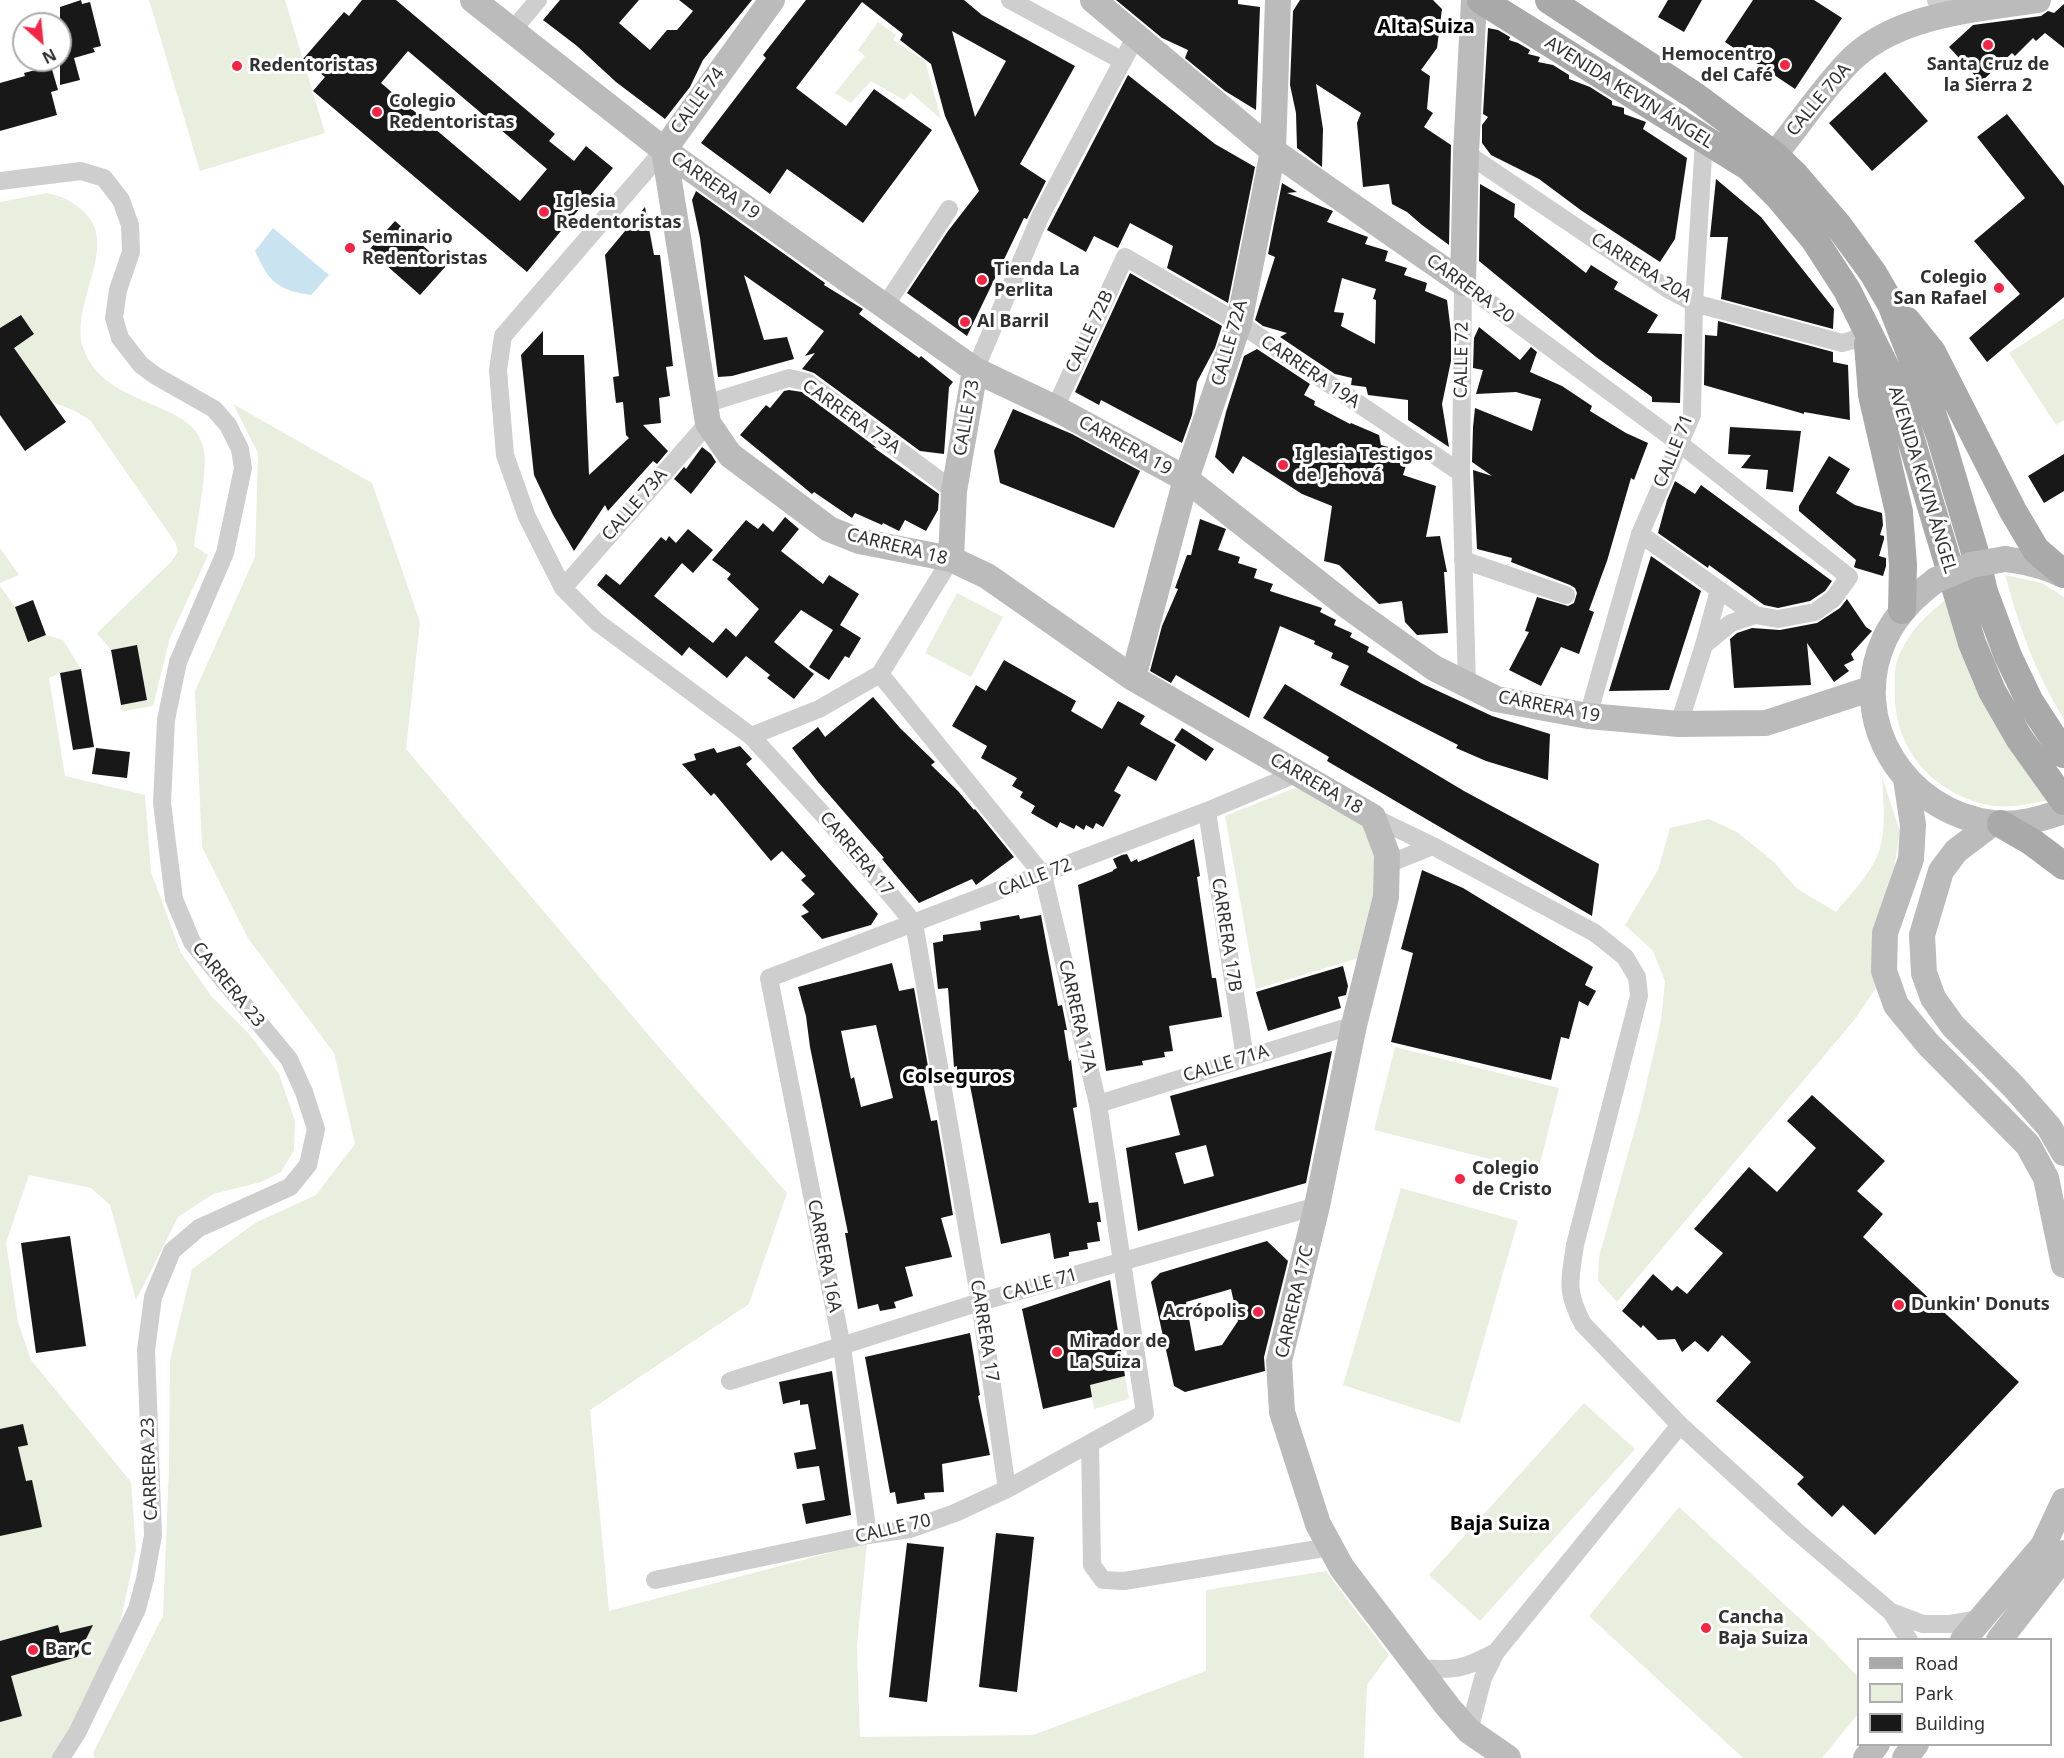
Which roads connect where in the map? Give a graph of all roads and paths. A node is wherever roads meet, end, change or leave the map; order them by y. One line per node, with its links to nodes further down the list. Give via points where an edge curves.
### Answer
1 (473, 0): 12 (street, CARRERA 19)
2 (538, 0): 12 (street)
3 (772, 0): 16 (street, CALLE 74)
4 (1010, 0): 14 (street)
5 (1093, 0): 13 (street, CARRERA 20)
6 (1278, 0): 17 (street, CALLE 72A)
7 (1474, 0): 18 (street, CALLE 72)
8 (1481, 0): 15 (main road, AVENIDA KEVIN ÁNGEL)
9 (1549, 0): 19 (main road, AVENIDA KEVIN ÁNGEL, via 1695,96)
10 (2038, 0): 11 (street, CALLE 70A)
11 (1945, 7): 19 (street, CALLE 70A, via 1874,43 1847,64)
12 (512, 31): 16 (street, CARRERA 19)
13 (1136, 36): 14 (street, CALLE 73); 17 (street, CARRERA 20)
14 (1123, 61): 30 (street, CALLE 73, via 1040,217)
15 (1704, 140): 24 (street, CALLE 71); 28 (main road, AVENIDA KEVIN ÁNGEL, via 1749,167 1778,196 1814,239)
16 (664, 150): 26 (street, CARRERA 19); 29 (street, CALLE 74); 32 (street, CARRERA 18)
17 (1273, 151): 23 (street, CARRERA 20); 27 (street, CALLE 72A)
18 (1466, 153): 23 (street, CALLE 72); 24 (street, CARRERA 20A)
19 (1774, 155): 25 (main road, AVENIDA KEVIN ÁNGEL, via 1838,225)
20 (0, 181): 96 (street, CARRERA 23, via 81,171 104,178 121,200 130,225 131,252 118,290 114,318 120,338 141,365 214,409 228,425 240,449 243,468 225,553 178,662 166,720 162,803 174,899 192,942 289,1059 316,1129 308,1165 290,1187 199,1228 172,1251 153,1297 146,1350 153,1535 147,1568 137,1609)
21 (949, 209): 26 (street)
22 (1125, 257): 27 (street, CARRERA 19A); 31 (street, CALLE 72B)
23 (1463, 283): 33 (street, CARRERA 20); 34 (street, CALLE 72)
24 (1694, 303): 28 (street, CARRERA 20A, via 1842,343); 33 (street, CALLE 71, via 1692,415)
25 (1891, 304): 40 (main road, via 1932,352 2036,550); 54 (main road, AVENIDA KEVIN ÁNGEL, via 1941,439 1984,592 2008,656 2030,702)
26 (885, 306): 30 (street, CARRERA 19)
27 (1239, 323): 34 (street, CARRERA 19A); 35 (street, CALLE 72A)
28 (1867, 330): 44 (main road, via 1872,395 1899,512); 57 (main road, AVENIDA KEVIN ÁNGEL, via 1895,386 1972,643 1992,691)
29 (503, 336): 41 (street, CARRERA 17, via 498,370 505,455 527,517)
30 (975, 370): 31 (street, CARRERA 19); 36 (street, CALLE 73)
31 (1055, 408): 35 (street, CARRERA 19)
32 (706, 413): 36 (street, CARRERA 73A, via 789,378 807,382); 38 (street, CARRERA 18, via 730,454 829,529 859,541); 41 (street, CALLE 73A)
33 (1679, 443): 37 (street, CALLE 71); 45 (street, CARRERA 20, via 1849,577 1833,598 1815,612 1778,619)
34 (1461, 473): 39 (street, CALLE 72)
35 (1186, 479): 48 (street, CALLE 72A); 49 (street, CARRERA 19, via 1350,608 1434,668)
36 (954, 491): 38 (street, CALLE 73)
37 (1641, 534): 42 (street); 51 (street, CALLE 71)
38 (951, 559): 47 (street, CALLE 73); 48 (street, CARRERA 18, via 987,576)
39 (1464, 560): 43 (street); 49 (street, CALLE 72)
40 (2064, 574): 44 (street, bridge, via 2005,559 1971,564 1936,580)
41 (563, 588): 53 (street, CARRERA 17, via 597,622)
42 (1719, 590): 45 (street); 46 (street)
43 (1566, 595)
44 (1902, 610): 50 (street, via 1879,655)
45 (1755, 615): 46 (street, via 1731,623)
46 (1704, 645): 52 (street)
47 (880, 674): 53 (street, CALLE 73, via 819,709); 64 (street, CARRERA 17A)
48 (1133, 678): 55 (street, CARRERA 18)
49 (1467, 684): 51 (street, CARRERA 19, via 1496,699)
50 (1874, 701): 52 (street, CARRERA 19, via 1831,702 1766,723); 56 (street, via 1881,737)
51 (1588, 716): 52 (street, CARRERA 19)
52 (1679, 724)
53 (752, 736): 65 (street, CARRERA 17)
54 (2064, 754)
55 (1298, 773): 58 (street, CALLE 72); 59 (street, CARRERA 18)
56 (1906, 779): 60 (street, via 1945,810); 73 (street, via 1913,825 1911,859 1885,933 1884,971 1896,1005 1928,1044 2028,1145 2046,1178)
57 (2059, 809): 60 (street, via 2025,822)
58 (1207, 811): 64 (street, CALLE 72); 68 (street, CARRERA 17B)
59 (1372, 817): 61 (street, CARRERA 18); 62 (street, CARRERA 17C)
60 (1997, 824): 63 (main road, via 2032,842); 70 (street, via 1956,851 1941,870 1922,935 1924,973 1933,998 1953,1026 2049,1127)
61 (1432, 846): 62 (street); 78 (street, CARRERA 18, via 1594,933 1625,957 1637,976 1639,996 1575,1245 1569,1287 1583,1324)
62 (1388, 864): 67 (street, CARRERA 17C, via 1386,897)
63 (2064, 866)
64 (1043, 875): 65 (street, CALLE 72); 69 (street, CARRERA 17A)
65 (914, 923): 66 (street, CALLE 72); 74 (street, CARRERA 17)
66 (770, 978): 75 (street, CARRERA 16A)
67 (1354, 1025): 68 (street, CALLE 71A); 71 (street, CARRERA 17C)
68 (1245, 1058): 69 (street, CALLE 71A)
69 (1098, 1104): 72 (street, CARRERA 17A)
70 (2064, 1153)
71 (1317, 1206): 72 (street, CALLE 71); 83 (street, CARRERA 17C, via 1279,1361 1282,1412 1318,1524)
72 (1122, 1262): 74 (street, CALLE 71); 77 (street, CARRERA 17A)
73 (2064, 1265)
74 (980, 1302): 75 (street, CALLE 71); 80 (street, CARRERA 17)
75 (842, 1347): 76 (street, CALLE 71); 82 (street, CARRERA 16A)
76 (730, 1382)
77 (1145, 1413): 79 (street, CALLE 70)
78 (1680, 1425): 86 (street, CARRERA 18); 91 (street)
79 (1089, 1443): 80 (street, CALLE 70); 83 (street, via 1092,1565 1103,1580 1124,1581)
80 (1007, 1489): 82 (street, CALLE 70, via 910,1529)
81 (2064, 1501): 87 (street, via 2043,1546)
82 (868, 1535): 85 (street, CALLE 70)
83 (1330, 1546): 92 (street, CARRERA 17C, via 1342,1568)
84 (2064, 1553): 90 (street)
85 (655, 1580)
86 (1891, 1612): 87 (street, via 1923,1624); 88 (street)
87 (1980, 1618): 89 (street)
88 (1908, 1638)
89 (1965, 1638)
90 (2001, 1638)
91 (1496, 1652): 92 (street, via 1472,1665 1445,1670); 93 (street, via 1483,1678)
92 (1418, 1668): 93 (street, CARRERA 17C)
93 (1470, 1731): 97 (street, CARRERA 17C)
94 (1875, 1746): 98 (street)
95 (1914, 1746): 99 (street)
96 (61, 1758)
97 (1508, 1758)
98 (1866, 1758)
99 (1905, 1758)

